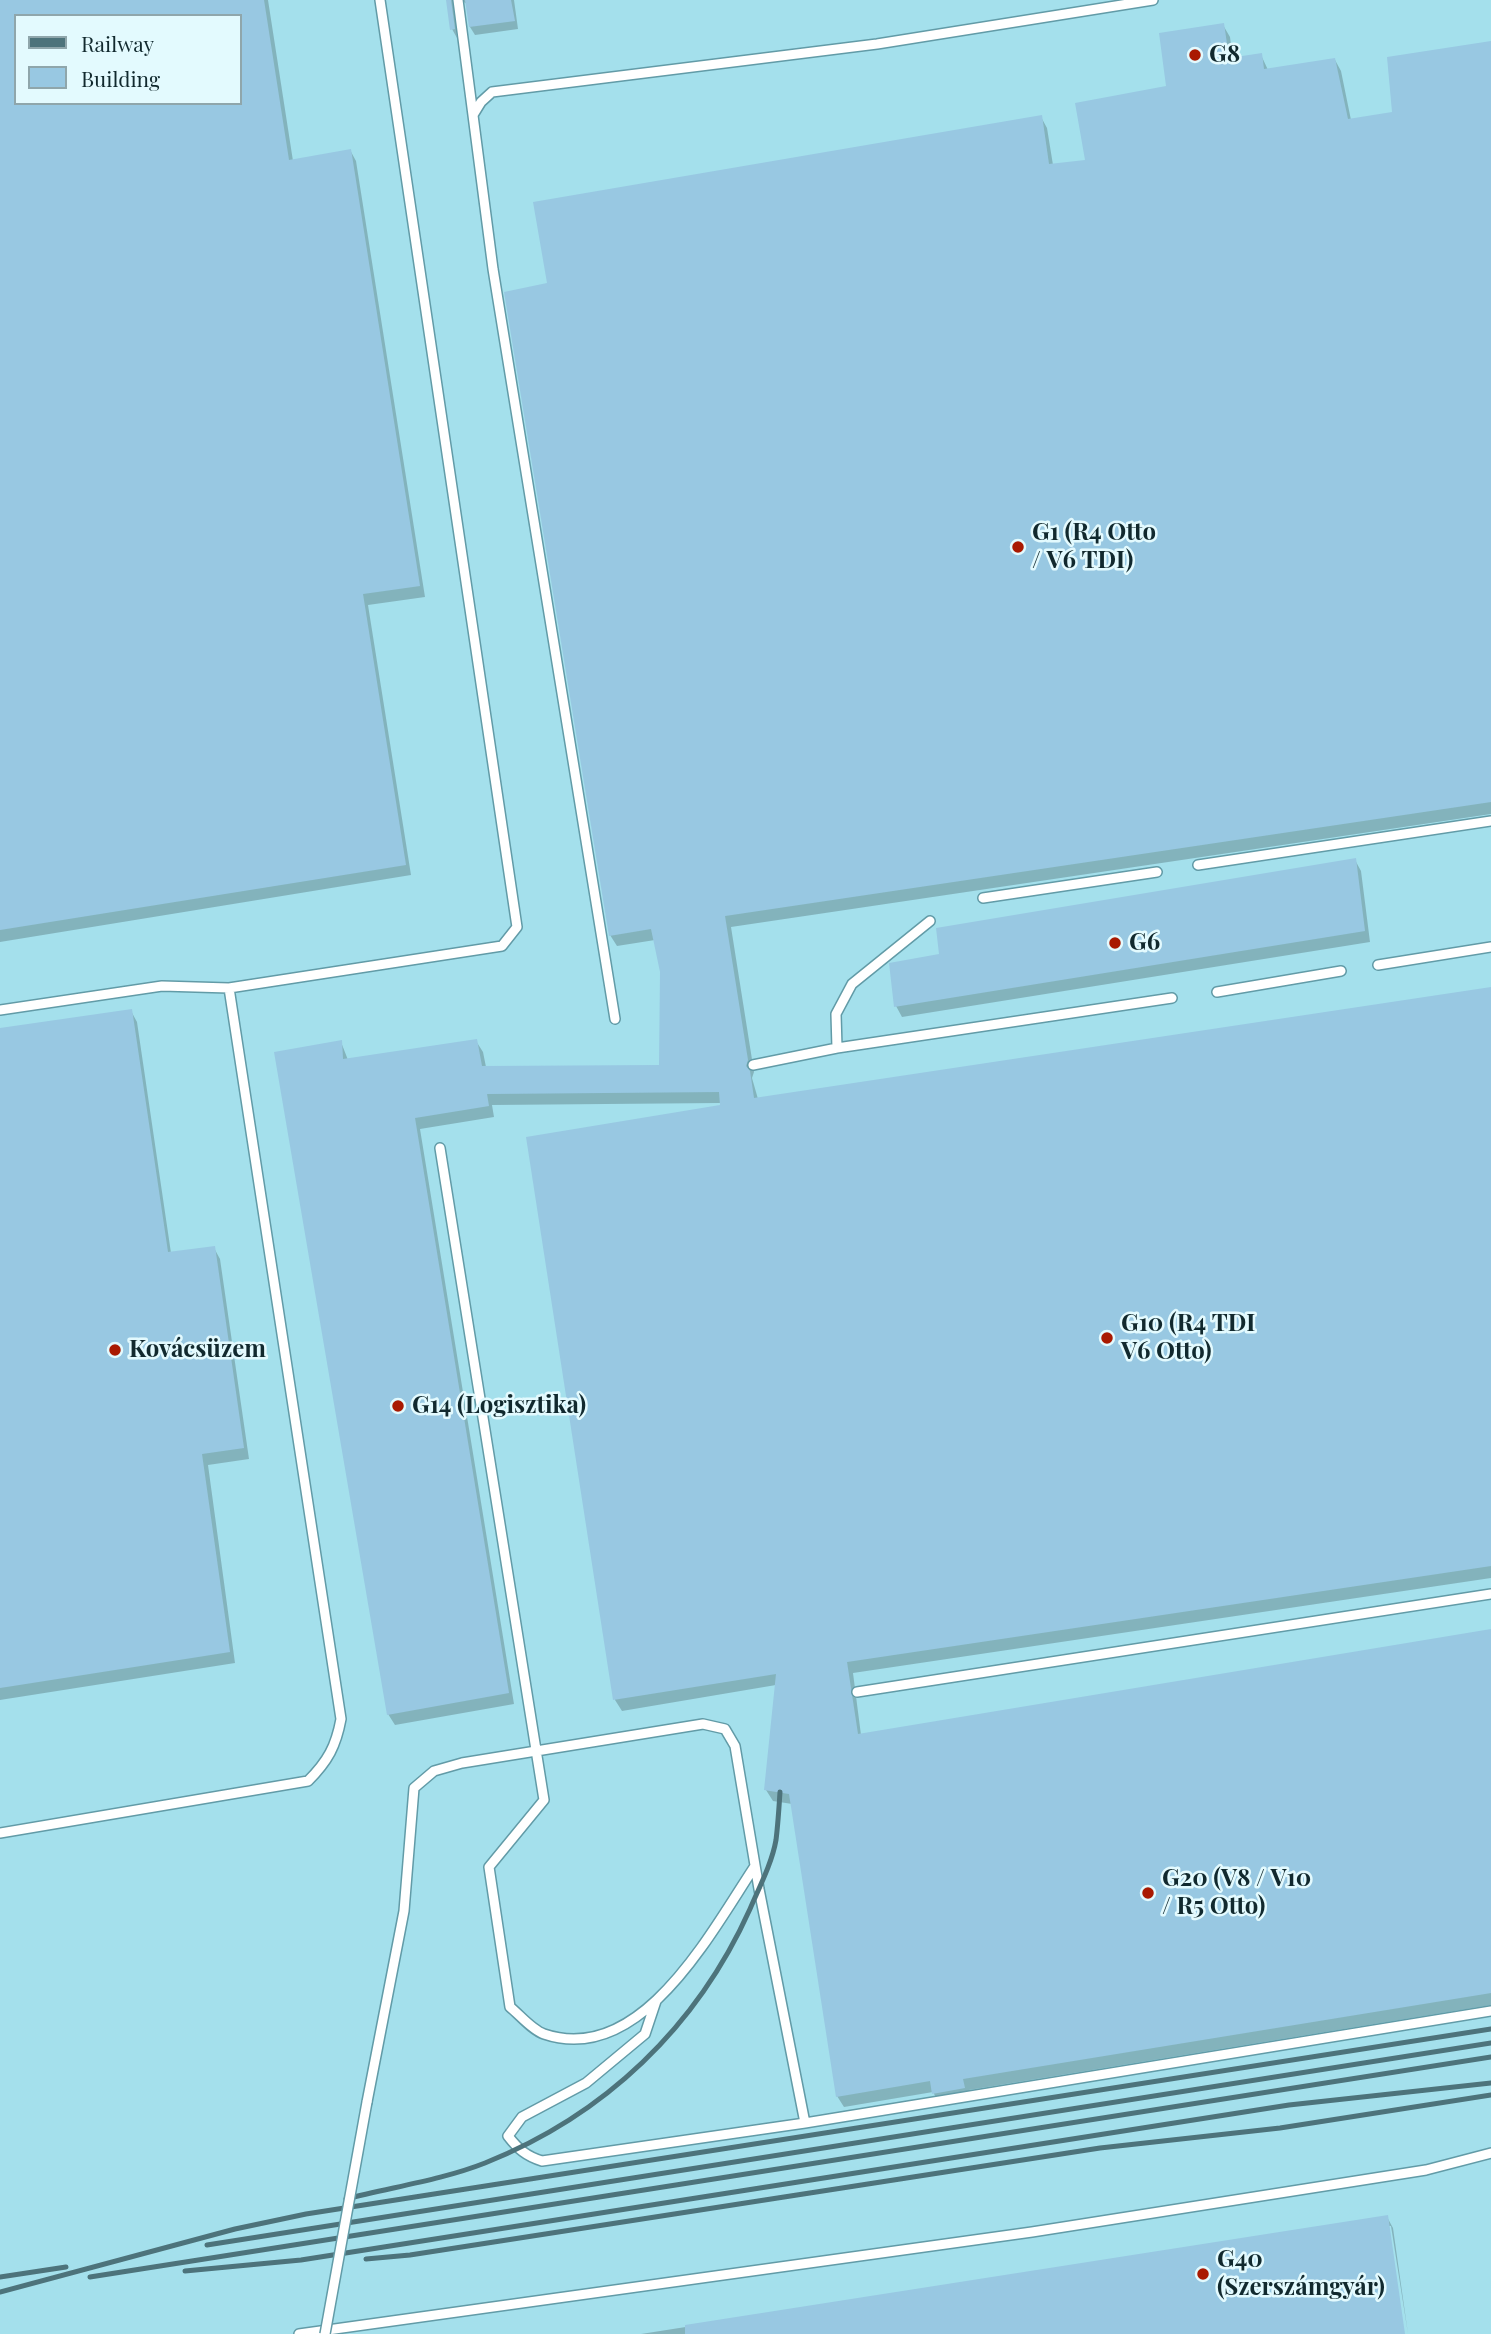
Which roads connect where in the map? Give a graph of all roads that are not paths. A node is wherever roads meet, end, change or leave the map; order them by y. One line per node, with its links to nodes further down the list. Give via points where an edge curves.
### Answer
1 (380, 0): 13 (lane, via 517,927 502,946)
2 (458, 0): 4 (lane)
3 (1153, 0): 4 (lane, via 877,44 492,92)
4 (473, 115): 17 (lane, via 495,282)
5 (1491, 821): 6 (lane)
6 (1198, 866)
7 (1157, 872): 8 (lane)
8 (983, 898)
9 (930, 921): 18 (lane, via 852,984 836,1014)
10 (1491, 947): 11 (lane)
11 (1378, 965)
12 (1341, 971): 14 (lane)
13 (229, 988): 16 (lane, via 162,986); 24 (lane, via 341,1719 337,1744 308,1781)
14 (1217, 992)
15 (1172, 998): 18 (lane)
16 (0, 1010)
17 (615, 1018)
18 (837, 1048): 19 (lane)
19 (753, 1065)
20 (440, 1148): 23 (lane)
21 (1491, 1594): 22 (lane)
22 (857, 1692)
23 (537, 1750): 25 (lane, via 703,1724 725,1729 735,1746); 26 (lane, via 544,1800 489,1867 510,2007 542,2033 580,2040 627,2025); 32 (lane, bridge, via 434,1771 414,1788 404,1910)
24 (0, 1833)
25 (755, 1866): 26 (lane, via 697,1954); 28 (lane)
26 (656, 2001): 28 (lane, via 645,2034 586,2082 522,2117 508,2136 517,2148 542,2161)
27 (1491, 2011): 28 (lane)
28 (805, 2123)
29 (1491, 2153): 30 (lane, via 1426,2170 1045,2230)
30 (349, 2330): 31 (lane)
31 (299, 2334)
32 (325, 2334)

